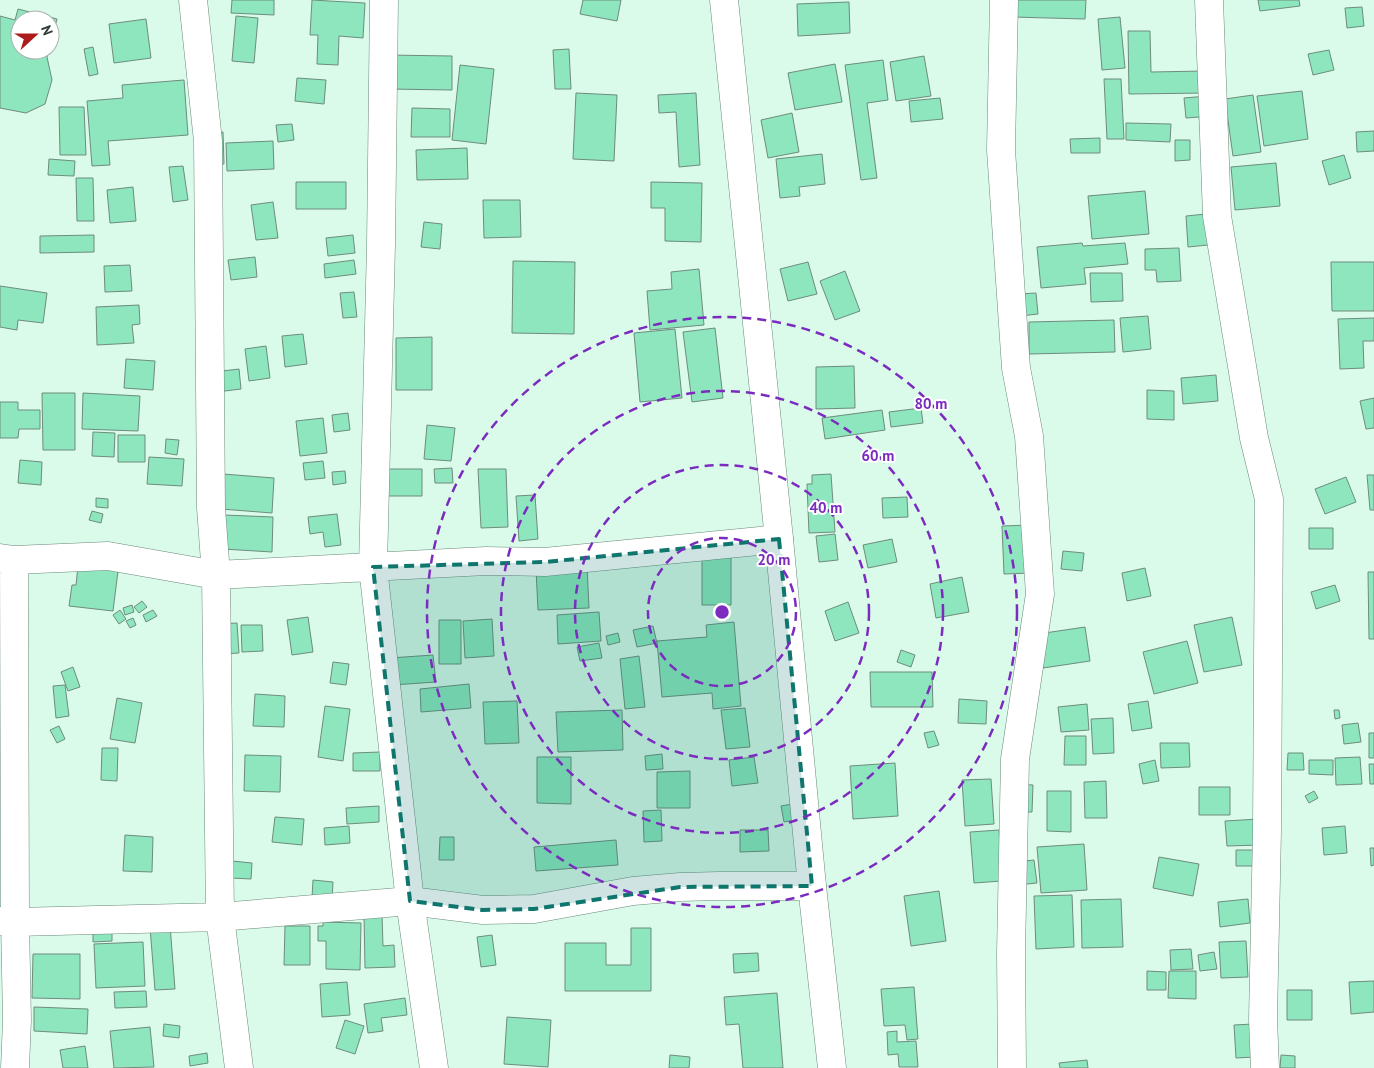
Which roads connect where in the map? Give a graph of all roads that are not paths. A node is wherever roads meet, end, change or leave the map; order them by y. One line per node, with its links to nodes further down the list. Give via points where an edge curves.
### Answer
1 (194, 0): 9 (main road, via 208,141 211,508)
2 (384, 0): 8 (main road)
3 (724, 0): 6 (main road)
4 (1004, 0): 18 (main road, via 1001,150 1016,368 1029,436 1040,594 1015,759 1010,953)
5 (1209, 0): 19 (main road, via 1217,216 1254,438 1269,499)
6 (779, 539): 8 (main road, via 544,562 486,561); 10 (main road)
7 (7, 559): 9 (main road, via 108,556); 13 (main road)
8 (373, 567): 9 (main road); 11 (main road)
9 (216, 575): 12 (main road)
10 (812, 886): 11 (main road, via 680,887 633,891 534,909 483,910); 17 (main road)
11 (410, 900): 12 (main road); 16 (main road)
12 (220, 917): 13 (main road); 15 (main road)
13 (7, 921): 14 (main road, via 17,1020)
14 (15, 1068)
15 (239, 1068)
16 (434, 1068)
17 (832, 1068)
18 (1012, 1068)
19 (1265, 1068)

